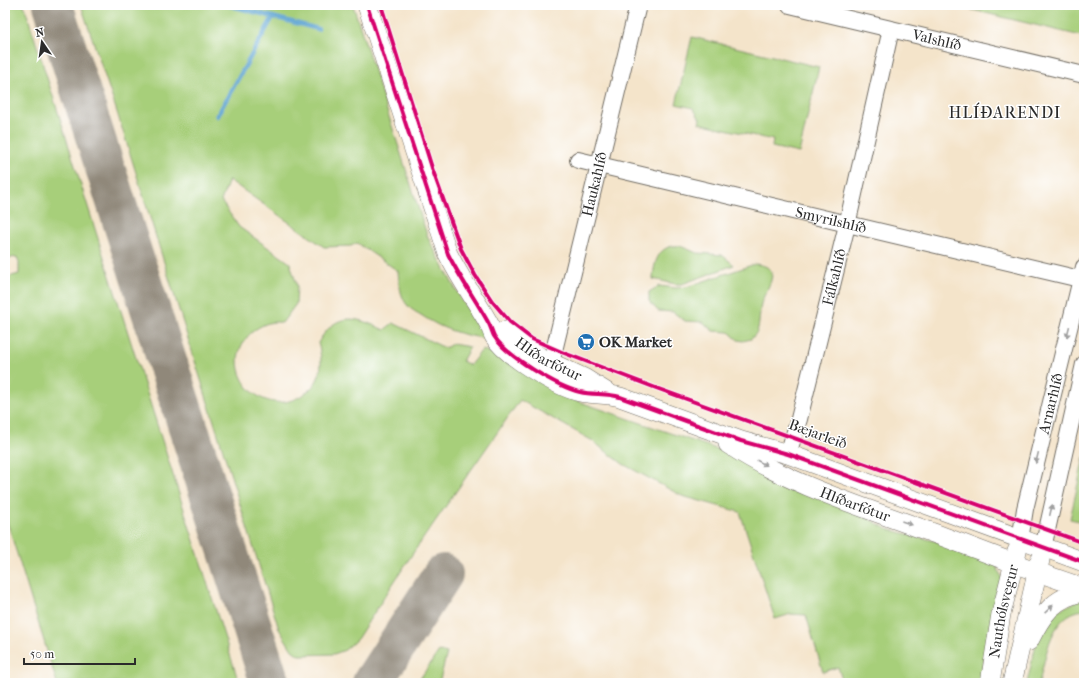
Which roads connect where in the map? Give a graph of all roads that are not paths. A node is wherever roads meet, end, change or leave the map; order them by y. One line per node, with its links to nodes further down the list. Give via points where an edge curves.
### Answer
1 (367, 5): 10 (street, Hlíðarfótur, via 448,254)
2 (638, 5): 7 (street, Haukahlíð)
3 (790, 5): 4 (street, Valshlíð)
4 (891, 29): 5 (street, Valshlíð); 8 (street, Fálkahlíð)
5 (1084, 76)
6 (578, 160): 7 (street, Smyrilshlíð)
7 (599, 165): 8 (street, Smyrilshlíð); 11 (street, Haukahlíð)
8 (847, 225): 9 (street, Smyrilshlíð); 15 (street, Fálkahlíð, via 799,420)
9 (1083, 275): 16 (street, Arnarhlíð, one-way to 16, via 1025,509)
10 (489, 323): 11 (street, Hlíðarfótur, via 503,329 521,345); 13 (street, Hlíðarfótur, via 495,337 509,352 545,376 580,392)
11 (551, 363): 13 (street, Hlíðarfótur, via 584,378)
12 (1084, 364): 17 (street, Arnarhlíð, one-way to 12)
13 (610, 394): 14 (street, Hlíðarfótur)
14 (706, 428): 15 (street, Hlíðarfótur); 19 (street, Hlíðarfótur, one-way to 19, via 741,452 795,480)
15 (788, 454): 16 (street, Hlíðarfótur)
16 (1020, 540): 17 (street, Hlíðarfótur); 19 (street, Nauthólsvegur)
17 (1042, 548): 18 (street, Hlíðarfótur); 20 (street, Nauthólsvegur)
18 (1084, 562)
19 (1014, 563): 20 (street, Hlíðarfótur); 24 (street, Nauthólsvegur, via 1001,614)
20 (1037, 572): 21 (street, Hlíðarfótur); 23 (street, Nauthólsvegur)
21 (1084, 588)
22 (1084, 592): 23 (street, one-way to 22, via 1038,622 1049,608 1064,598)
23 (1014, 675)
24 (990, 683)

